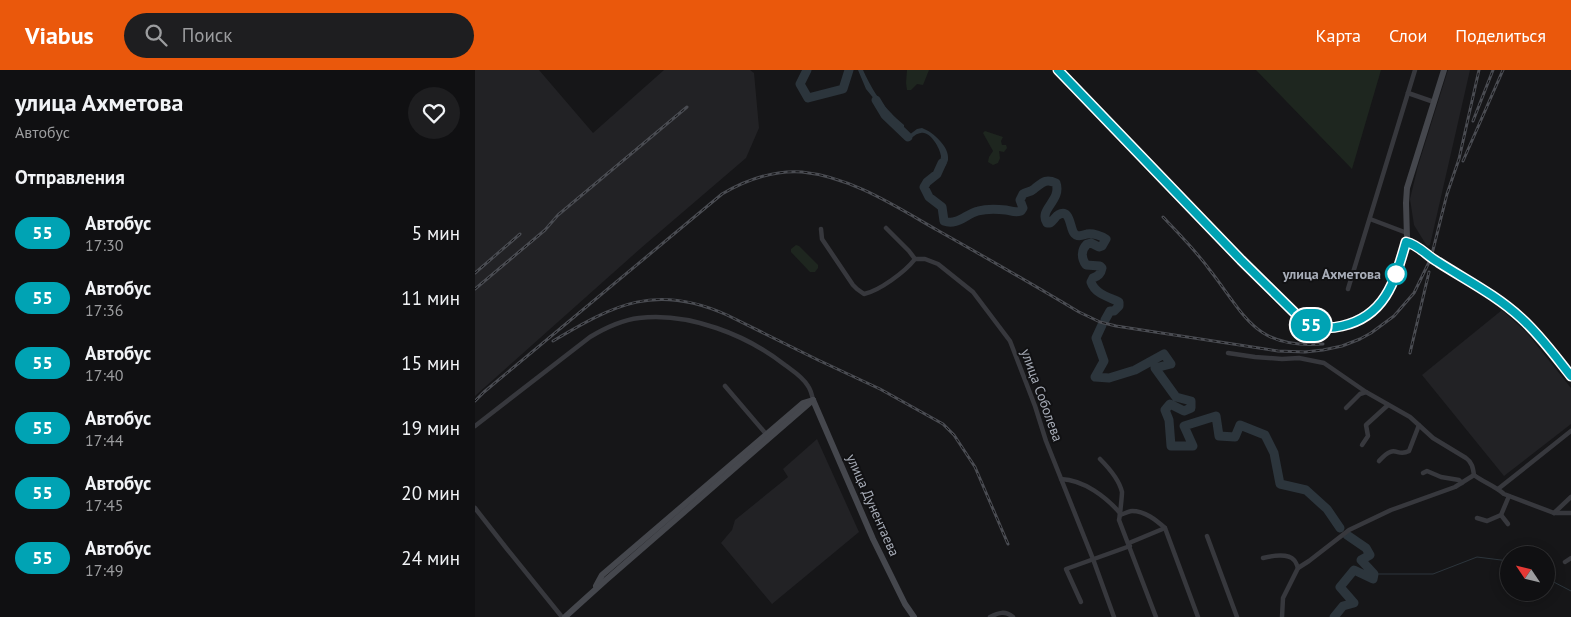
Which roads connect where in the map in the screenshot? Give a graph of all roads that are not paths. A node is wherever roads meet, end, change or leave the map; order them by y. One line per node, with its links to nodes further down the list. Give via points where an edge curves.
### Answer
1 (1058, 70): 10 (street, via 1241,260 1310,325 1322,328 1339,326 1373,311 1389,291)
2 (1415, 70): 4 (street)
3 (1444, 70): 5 (street)
4 (1408, 93): 5 (street); 6 (street)
5 (1434, 102): 9 (street, via 1407,188)
6 (1370, 219): 9 (street); 12 (street)
7 (886, 228): 11 (street)
8 (821, 229): 11 (street, via 822,239 853,285 864,294 877,289)
9 (1407, 233): 10 (street)
10 (1406, 242): 14 (street, via 1505,304 1522,318)
11 (915, 259): 29 (street, улица Соболева, via 937,264 973,292 1010,341)
12 (1348, 290)
13 (1228, 353): 16 (street, via 1255,358 1316,361 1331,367)
14 (1571, 376)
15 (725, 386): 23 (street)
16 (1366, 392): 18 (street); 19 (street)
17 (813, 400): 21 (street, via 809,387 801,378 749,341 681,319 641,318 606,328 590,337); 23 (street, via 803,403); 49 (street); 52 (street, улица Дунентаева, via 873,539)
18 (1388, 405): 20 (street); 24 (street, via 1366,425 1367,436)
19 (1346, 408)
20 (1419, 425): 26 (street, via 1409,451 1392,450); 28 (street, via 1469,461)
21 (475, 426)
22 (1571, 431): 31 (street)
23 (766, 434): 49 (street, via 602,575)
24 (1362, 444)
25 (1100, 459): 37 (street, via 1115,475 1122,494)
26 (1379, 461)
27 (1423, 473): 30 (street, via 1427,471)
28 (1474, 475): 30 (street); 31 (street)
29 (1061, 478): 37 (street, via 1088,488); 46 (street, улица Соболева)
30 (1462, 482): 48 (street, via 1349,530)
31 (1499, 489): 32 (street)
32 (1509, 496): 35 (street); 38 (street)
33 (1571, 497): 35 (street)
34 (475, 508): 51 (street)
35 (1554, 513): 36 (street)
36 (1571, 513)
37 (1121, 514): 41 (street, via 1141,513 1157,520); 43 (street, via 1119,520)
38 (1501, 515): 39 (street, via 1487,521); 40 (street)
39 (1477, 518)
40 (1508, 524)
41 (1165, 528): 43 (street); 57 (street)
42 (1207, 536): 58 (street)
43 (1129, 545): 46 (street); 56 (street)
44 (1263, 558): 48 (street, via 1290,558)
45 (1571, 558): 47 (street)
46 (1093, 559): 50 (street, via 1066,569); 55 (street, улица Соболева)
47 (1565, 562)
48 (1298, 568): 59 (street, via 1283,598)
49 (591, 593): 51 (street)
50 (1081, 602)
51 (564, 617)
52 (914, 617)
53 (990, 617): 54 (street, via 1003,612)
54 (1013, 617)
55 (1113, 617)
56 (1156, 617)
57 (1198, 617)
58 (1237, 617)
59 (1282, 617)

